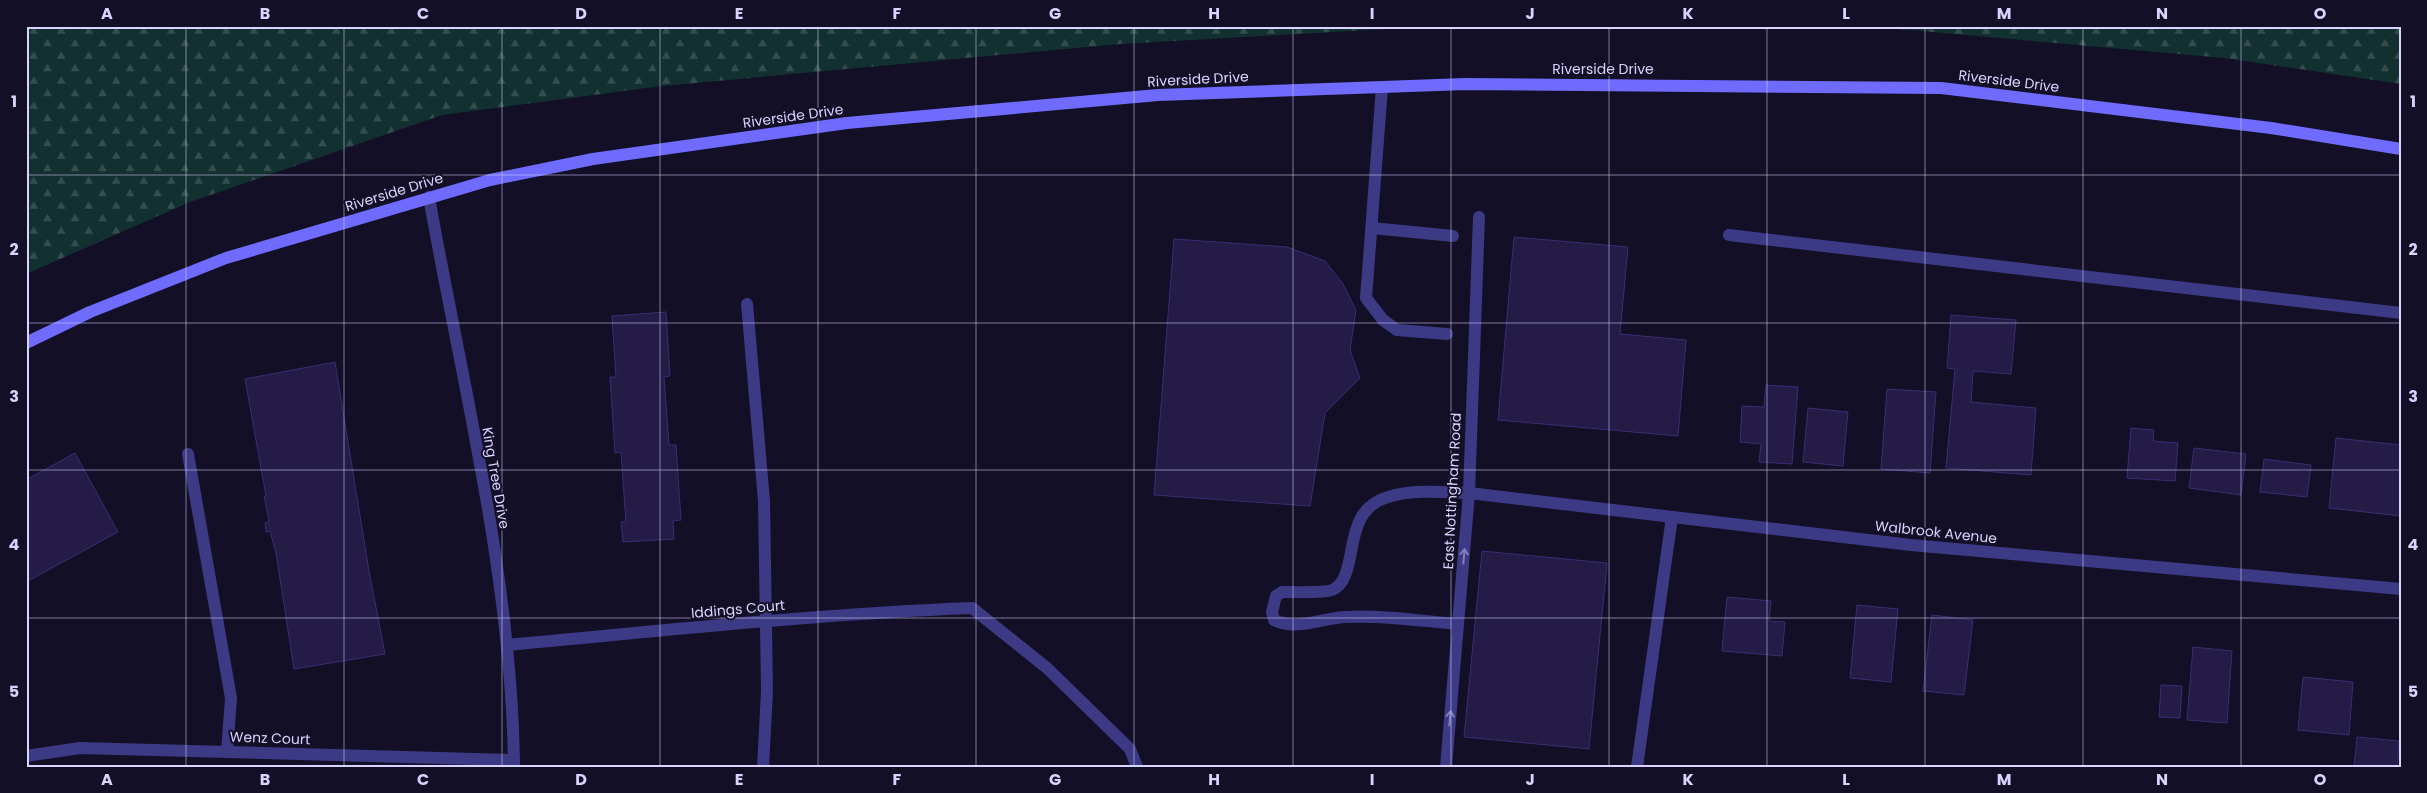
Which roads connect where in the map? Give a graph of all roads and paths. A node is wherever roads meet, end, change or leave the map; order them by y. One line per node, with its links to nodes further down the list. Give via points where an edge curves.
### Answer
1 (1382, 87): 2 (main road, Riverside Drive, via 1654,84 1941,88 2272,128); 3 (main road, Riverside Drive, via 1158,96 847,124 593,159 490,180); 5 (street)
2 (2401, 149)
3 (429, 197): 11 (main road, Riverside Drive, via 226,258 90,312); 18 (street, King Tree Drive, via 454,320 499,582)
4 (1479, 217): 13 (street, East Nottingham Road)
5 (1372, 228): 7 (street); 10 (street, via 1366,298 1383,320 1397,330)
6 (1729, 235): 9 (street)
7 (1453, 236)
8 (747, 304): 16 (street, via 764,501)
9 (2401, 313)
10 (1447, 334)
11 (26, 343)
12 (188, 454): 19 (street, via 231,698)
13 (1469, 493): 14 (street, Walbrook Avenue); 17 (street, East Nottingham Road, one-way to 13); 17 (street, Walbrook Avenue, via 1418,492 1387,497 1367,510 1355,527 1344,580 1332,590 1282,592 1276,596 1272,612 1274,620 1300,625 1346,617)
14 (1672, 517): 15 (street, Walbrook Avenue, via 1921,546); 25 (street)
15 (2401, 589)
16 (768, 622): 18 (street, Iddings Court); 22 (street); 23 (street, Iddings Court, via 972,608 1047,668 1130,749)
17 (1458, 624): 24 (street, East Nottingham Road, one-way to 17)
18 (506, 645): 21 (street, King Tree Drive)
19 (227, 752): 20 (street, Wenz Court, via 80,748); 21 (street, Wenz Court)
20 (26, 756)
21 (514, 763)
22 (763, 767)
23 (1137, 767)
24 (1446, 767)
25 (1637, 767)

